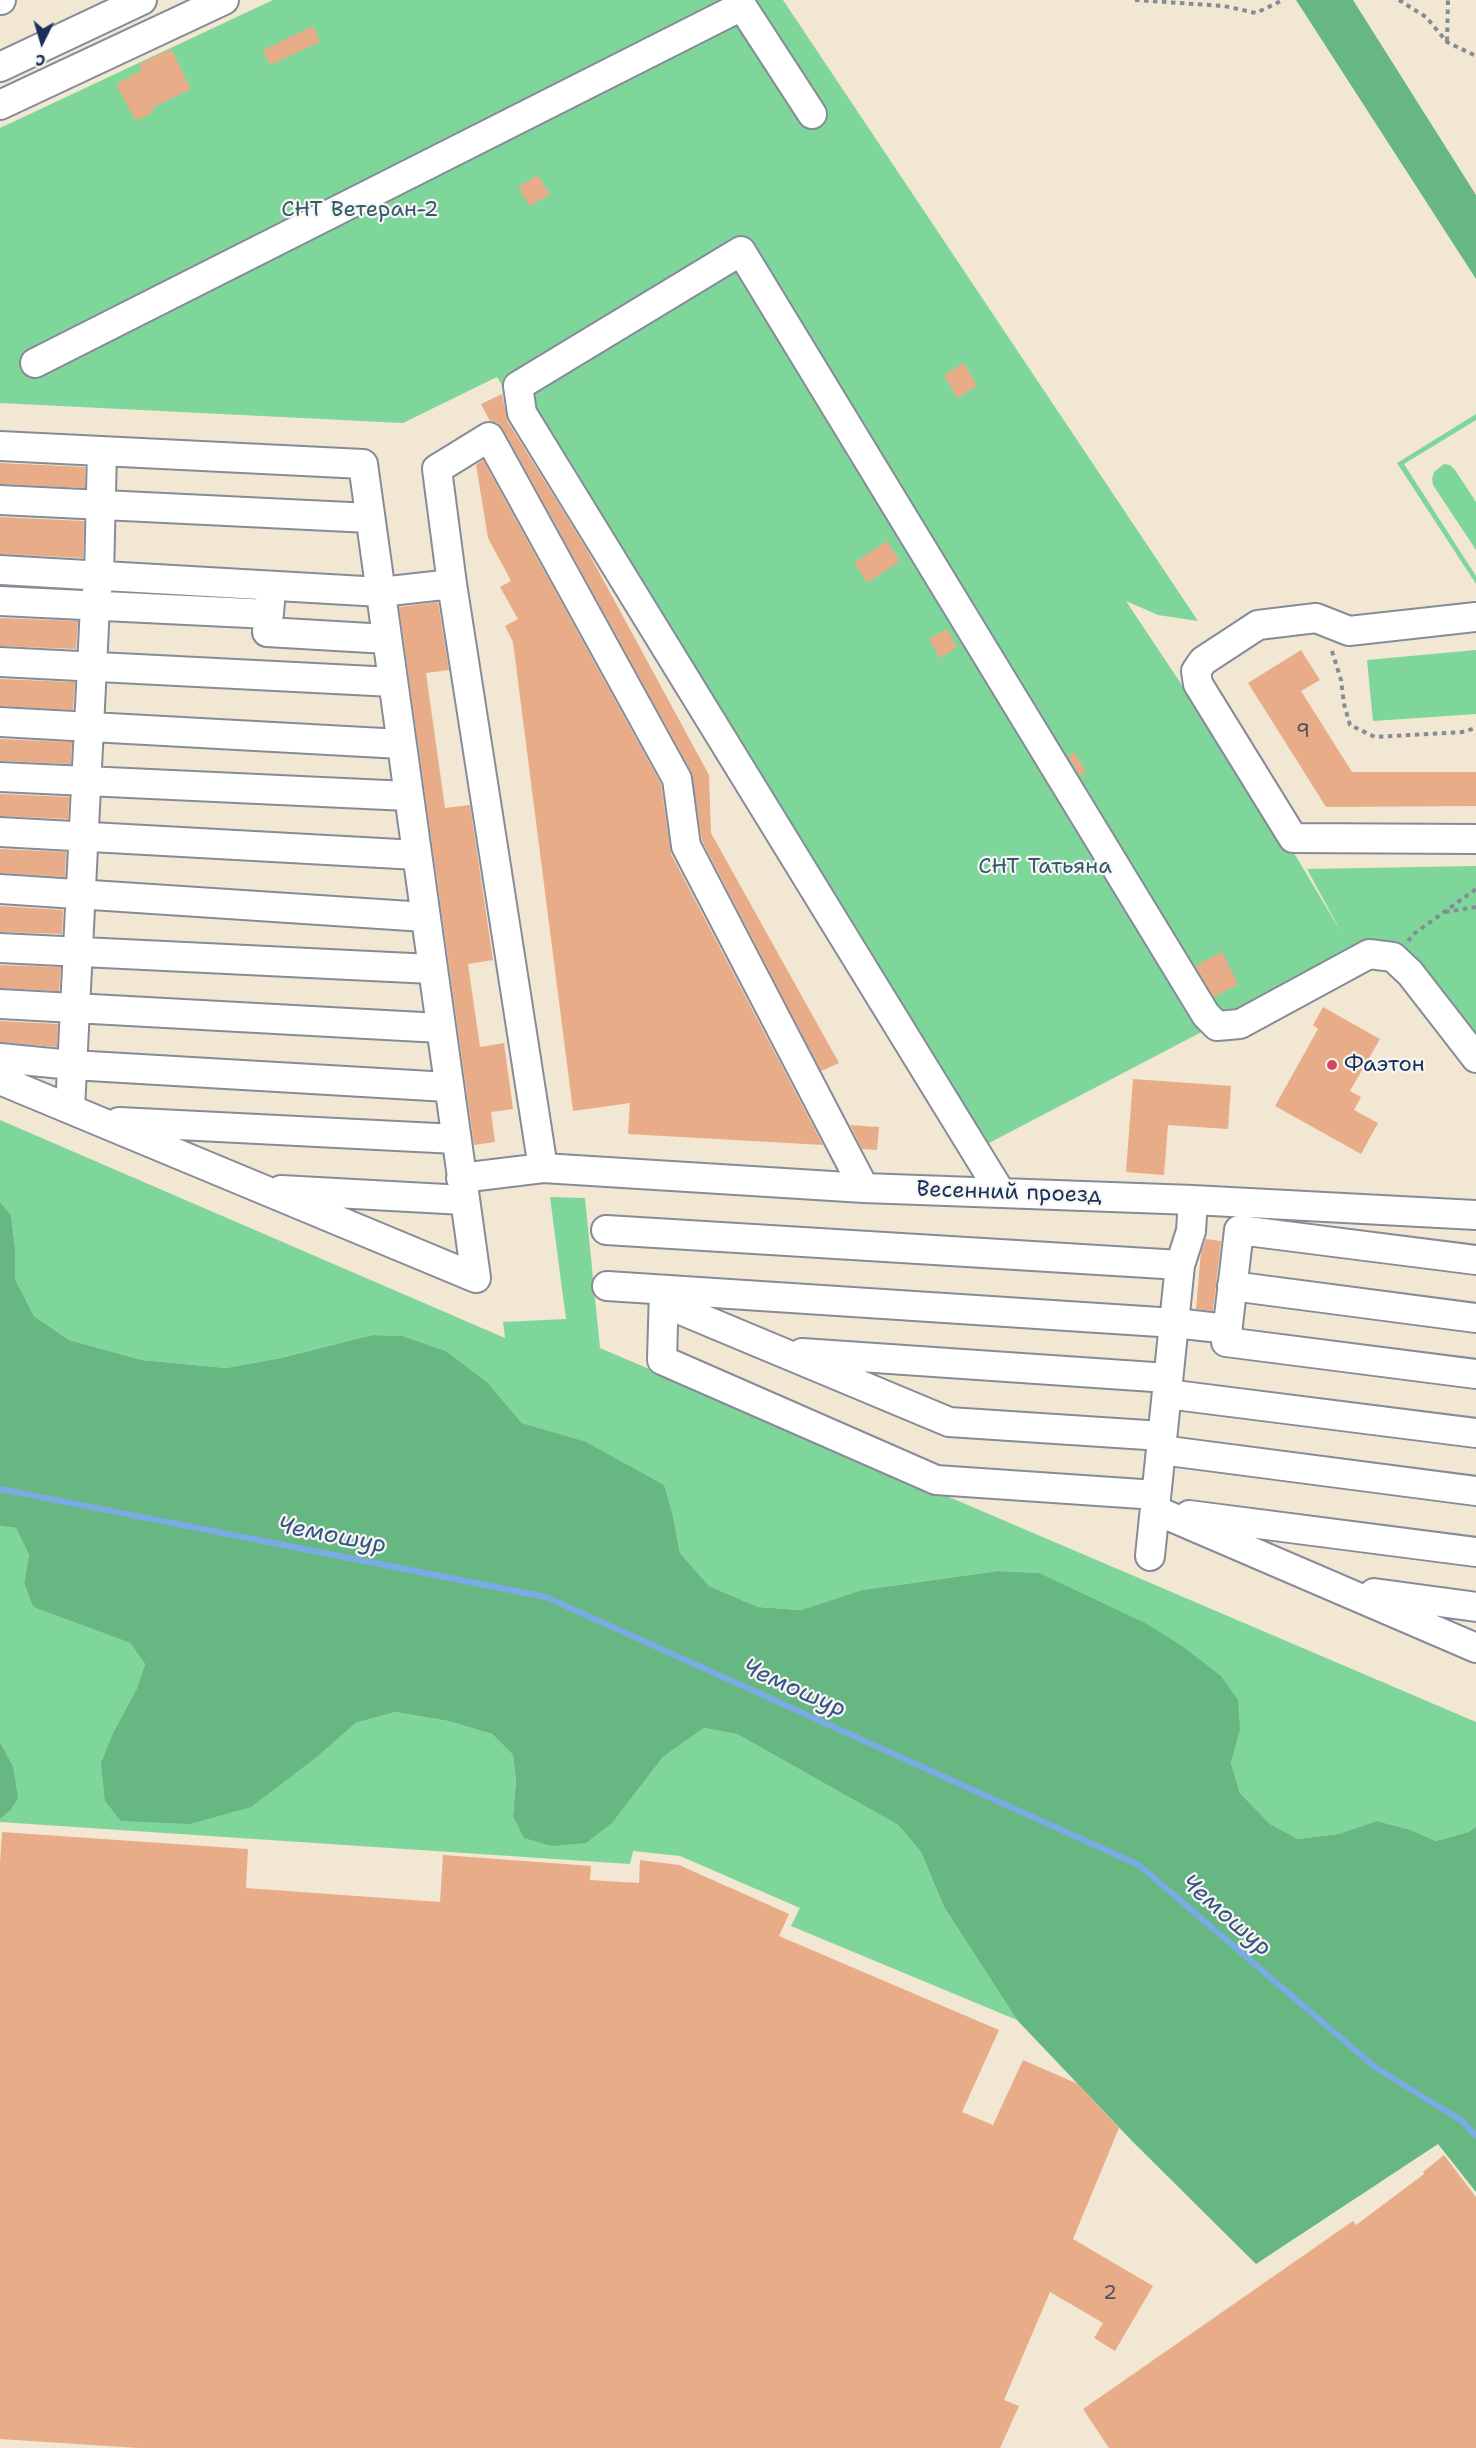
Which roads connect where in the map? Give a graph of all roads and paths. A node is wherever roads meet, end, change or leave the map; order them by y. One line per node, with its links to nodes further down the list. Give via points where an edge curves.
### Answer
1 (142, 0): 10 (street)
2 (224, 0): 11 (street)
3 (1134, 0): 4 (path, via 1224,6 1256,13)
4 (1283, 0)
5 (1399, 0): 8 (path, via 1426,17)
6 (1449, 0): 8 (path)
7 (740, 3): 12 (street); 13 (street)
8 (1447, 42): 9 (path)
9 (1476, 56)
10 (0, 67)
11 (0, 105)
12 (812, 114)
13 (35, 363)
14 (0, 446): 15 (street)
15 (102, 451): 17 (street); 18 (street, via 363,464)
16 (0, 500): 17 (street)
17 (99, 505): 18 (street); 20 (street)
18 (370, 518): 23 (street)
19 (0, 570): 20 (street)
20 (99, 576): 22 (street); 25 (street)
21 (452, 584): 23 (street); 65 (street); 67 (street, via 437,469 489,438 677,779 686,846)
22 (273, 586): 23 (street); 26 (street)
23 (381, 592): 29 (street)
24 (0, 601): 25 (street)
25 (95, 606): 26 (street); 31 (street)
26 (269, 614): 29 (street, via 267,632)
27 (1476, 617): 28 (street, via 1349,631)
28 (1316, 618): 35 (path, via 1341,680 1350,725 1375,737); 42 (street, via 1258,625 1203,661 1196,671 1198,684 1293,838)
29 (387, 639): 32 (street)
30 (0, 662): 31 (street)
31 (92, 667): 32 (street); 34 (street)
32 (393, 682): 36 (street)
33 (0, 722): 34 (street)
34 (89, 727): 36 (street); 38 (street)
35 (1476, 728)
36 (401, 744): 39 (street)
37 (0, 777): 38 (street)
38 (86, 782): 39 (street); 41 (street)
39 (408, 796): 43 (street)
40 (0, 832): 41 (street)
41 (83, 837): 43 (street); 46 (street)
42 (1476, 839)
43 (417, 855): 49 (street)
44 (0, 889): 46 (street)
45 (1476, 889): 48 (path)
46 (81, 895): 49 (street); 51 (street)
47 (1476, 907): 48 (path)
48 (1444, 912): 52 (path, via 1415,933)
49 (425, 917): 53 (street)
50 (0, 948): 51 (street)
51 (78, 952): 53 (street); 55 (street)
52 (1393, 957): 58 (street); 69 (street, via 1369,954 1240,1024 1217,1026 1206,1016 741,251 518,386 522,413)
53 (432, 969): 56 (street)
54 (0, 1004): 55 (street)
55 (75, 1006): 56 (street); 59 (street)
56 (440, 1028): 61 (street)
57 (0, 1058): 59 (street)
58 (1476, 1058)
59 (72, 1065): 61 (street); 62 (street)
60 (0, 1080): 62 (street)
61 (448, 1087): 64 (street)
62 (70, 1109): 63 (street)
63 (98, 1121): 64 (street); 66 (street)
64 (456, 1139): 68 (street)
65 (543, 1168): 67 (street, Весенний проезд); 68 (street, Весенний проезд)
66 (260, 1188): 68 (street, Весенний проезд); 68 (street, via 476,1278)
67 (864, 1188): 69 (street, Весенний проезд)
68 (463, 1189)
69 (1002, 1193): 70 (street, Весенний проезд)
70 (1193, 1200): 71 (street, Весенний проезд); 74 (street, via 1191,1231)
71 (1476, 1215)
72 (606, 1230): 74 (street)
73 (1476, 1260): 76 (street, via 1239,1230)
74 (1180, 1265): 79 (street)
75 (608, 1286): 77 (street)
76 (1232, 1286): 78 (street); 80 (street)
77 (664, 1296): 79 (street); 81 (street); 87 (street, via 662,1360 936,1480)
78 (1476, 1318)
79 (1175, 1323): 80 (street); 83 (street)
80 (1228, 1329): 82 (street, via 1226,1342)
81 (780, 1351): 83 (street); 85 (street, via 949,1422)
82 (1476, 1374)
83 (1167, 1386): 84 (street); 85 (street)
84 (1476, 1433)
85 (1162, 1443): 86 (street); 87 (street)
86 (1476, 1491)
87 (1156, 1503): 88 (street); 89 (street); 90 (street)
88 (1476, 1552)
89 (1150, 1556)
90 (1338, 1588): 91 (street); 92 (street)
91 (1476, 1607)
92 (1476, 1648)

